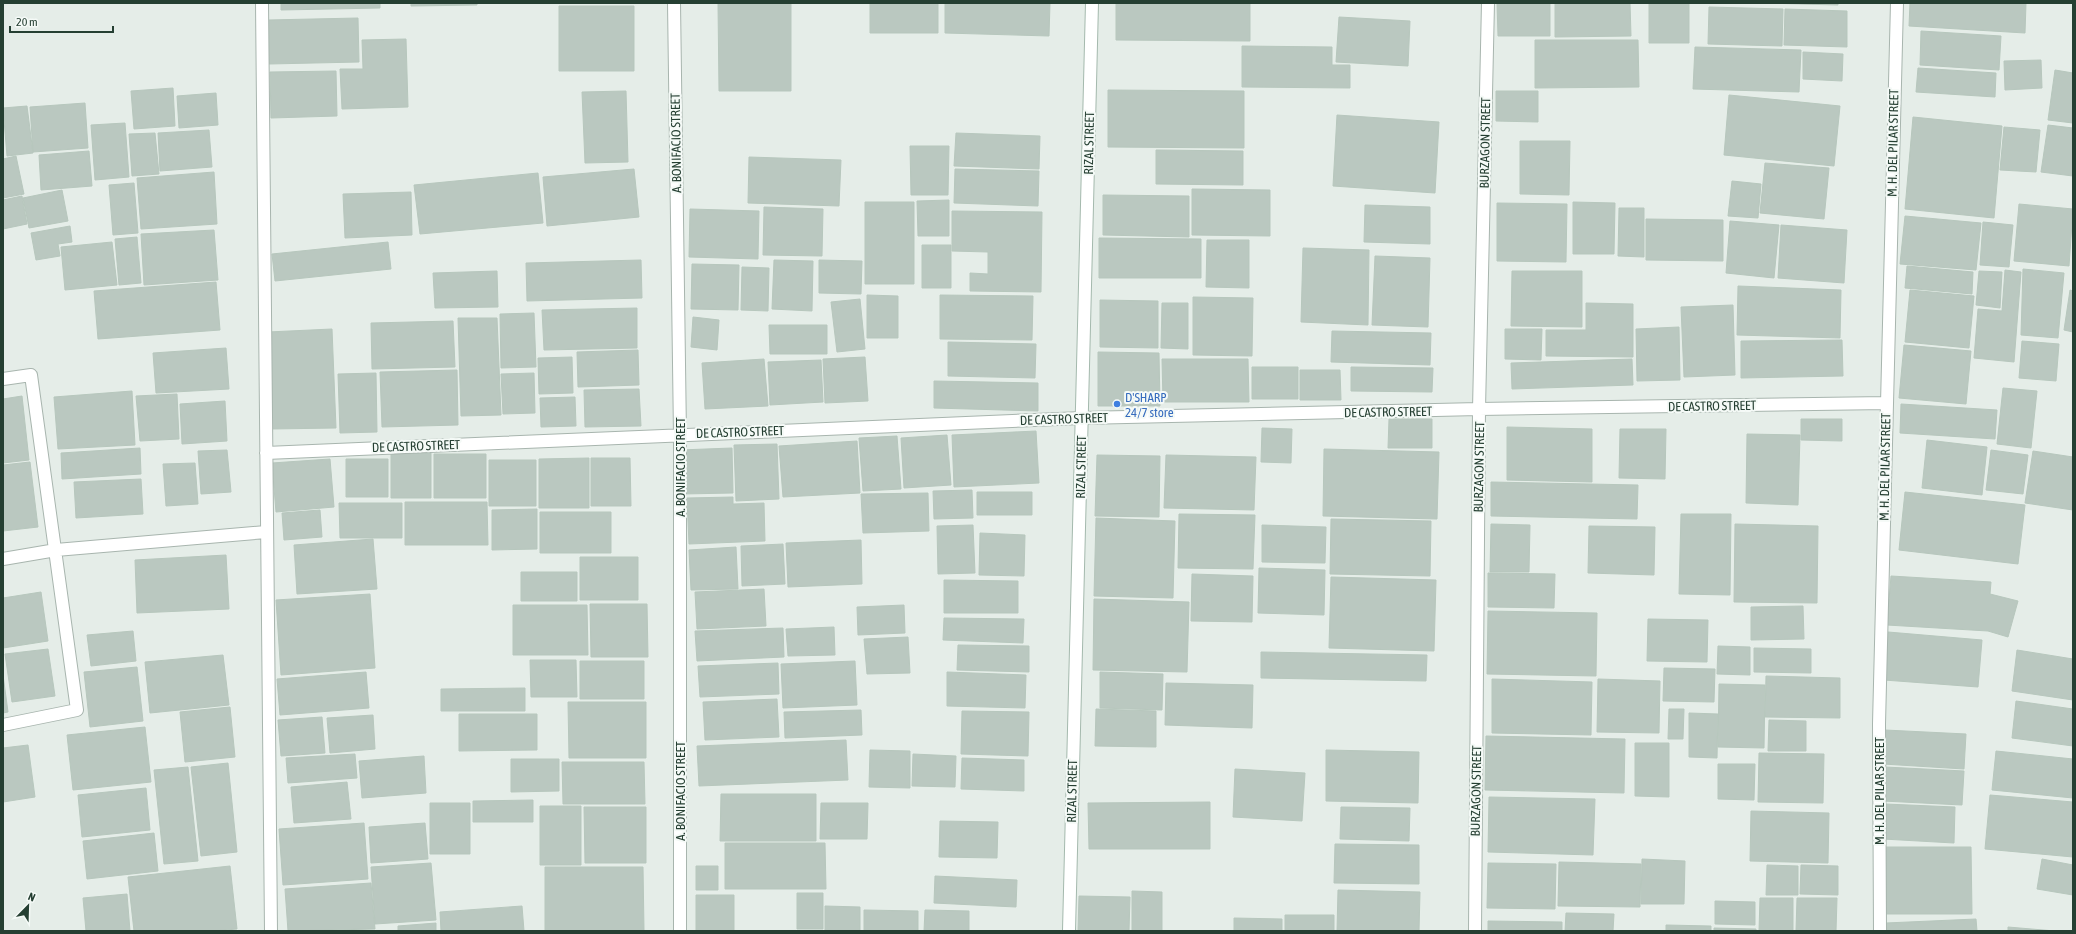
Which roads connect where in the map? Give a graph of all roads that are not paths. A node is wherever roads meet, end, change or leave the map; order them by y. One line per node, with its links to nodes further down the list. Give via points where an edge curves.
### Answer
1 (262, 3): 11 (street)
2 (674, 3): 10 (street, A. BONIFACIO STREET)
3 (1092, 3): 9 (street, RIZAL STREET)
4 (1488, 3): 8 (street, BURZAGON STREET)
5 (1897, 3): 7 (street, M. H. DEL PILAR STREET)
6 (3, 379): 13 (street, via 31,375)
7 (1887, 404): 8 (street, DE CASTRO STREET); 20 (street, M. H. DEL PILAR STREET, via 1879,724)
8 (1480, 410): 9 (street, DE CASTRO STREET); 19 (street, BURZAGON STREET)
9 (1082, 418): 10 (street, DE CASTRO STREET); 18 (street, RIZAL STREET)
10 (680, 435): 11 (street, DE CASTRO STREET); 17 (street, A. BONIFACIO STREET)
11 (266, 453): 12 (street)
12 (266, 532): 13 (street); 16 (street)
13 (56, 550): 14 (street); 15 (street, via 77,710)
14 (3, 559)
15 (3, 725)
16 (271, 931)
17 (680, 931)
18 (1069, 931)
19 (1475, 931)
20 (1880, 931)

